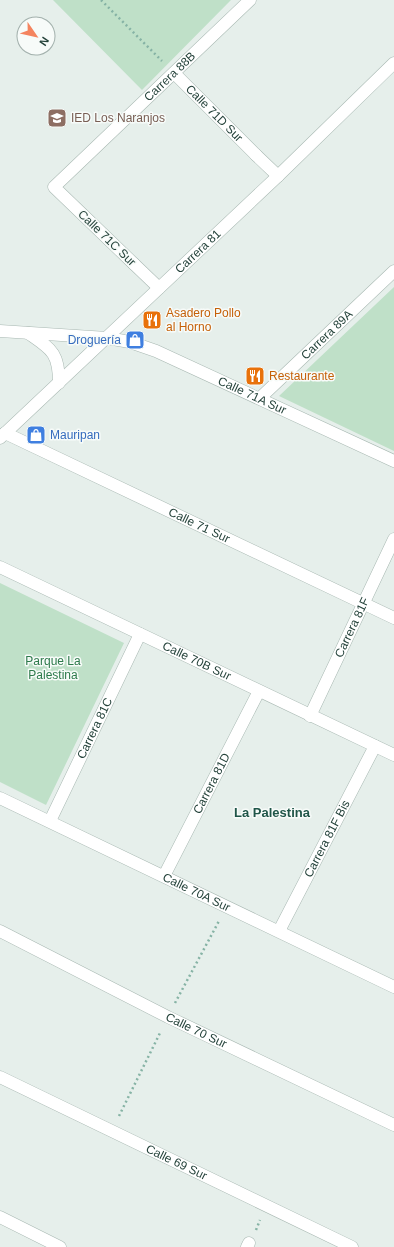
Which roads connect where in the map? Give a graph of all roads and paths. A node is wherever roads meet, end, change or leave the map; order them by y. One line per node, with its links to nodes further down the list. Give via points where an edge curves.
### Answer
1 (101, 0): 4 (path)
2 (250, 0): 4 (street, Carrera 88B)
3 (394, 63): 5 (street, Carrera 81)
4 (174, 73): 5 (street, Calle 71D Sur); 6 (street, Carrera 88B)
5 (278, 176): 8 (street, Carrera 81)
6 (54, 187): 8 (street, Calle 71C Sur)
7 (394, 271): 13 (street, Carrera 89A)
8 (159, 288): 11 (street, Carrera 81)
9 (0, 331): 10 (street, Calle 71A Sur)
10 (27, 332): 11 (street, Calle 71A Sur); 12 (street, via 52,351 59,368)
11 (107, 338): 12 (street, Carrera 81); 13 (street, Calle 71A Sur, via 130,342 156,351)
12 (59, 383): 14 (street, Carrera 81)
13 (260, 398): 15 (street, Calle 71A Sur)
14 (3, 436): 18 (street, Calle 71 Sur)
15 (394, 461)
16 (394, 539): 18 (street, Carrera 81F)
17 (0, 567): 20 (street, Calle 70B Sur)
18 (364, 603): 19 (street, Calle 71 Sur); 22 (street, Carrera 81F)
19 (394, 618)
20 (140, 634): 21 (street, Calle 70B Sur); 26 (street, Carrera 81C)
21 (259, 691): 22 (street, Calle 70B Sur); 27 (street, Carrera 81D)
22 (310, 716): 23 (street, Calle 70B Sur)
23 (375, 746): 24 (street, Calle 70B Sur); 29 (street, Carrera 81F Bis)
24 (394, 755)
25 (0, 798): 26 (street, Calle 70A Sur)
26 (50, 821): 27 (street, Calle 70A Sur)
27 (164, 876): 29 (street, Calle 70A Sur)
28 (0, 931): 32 (street, Calle 70 Sur, via 168,1017)
29 (279, 932): 30 (street, Calle 70A Sur)
30 (393, 985)
31 (0, 1077): 33 (street, Calle 69 Sur)
32 (394, 1125)
33 (267, 1206): 35 (path); 37 (street, Calle 69 Sur)
34 (0, 1217): 36 (street)
35 (248, 1245)
36 (60, 1247)
37 (352, 1247)

